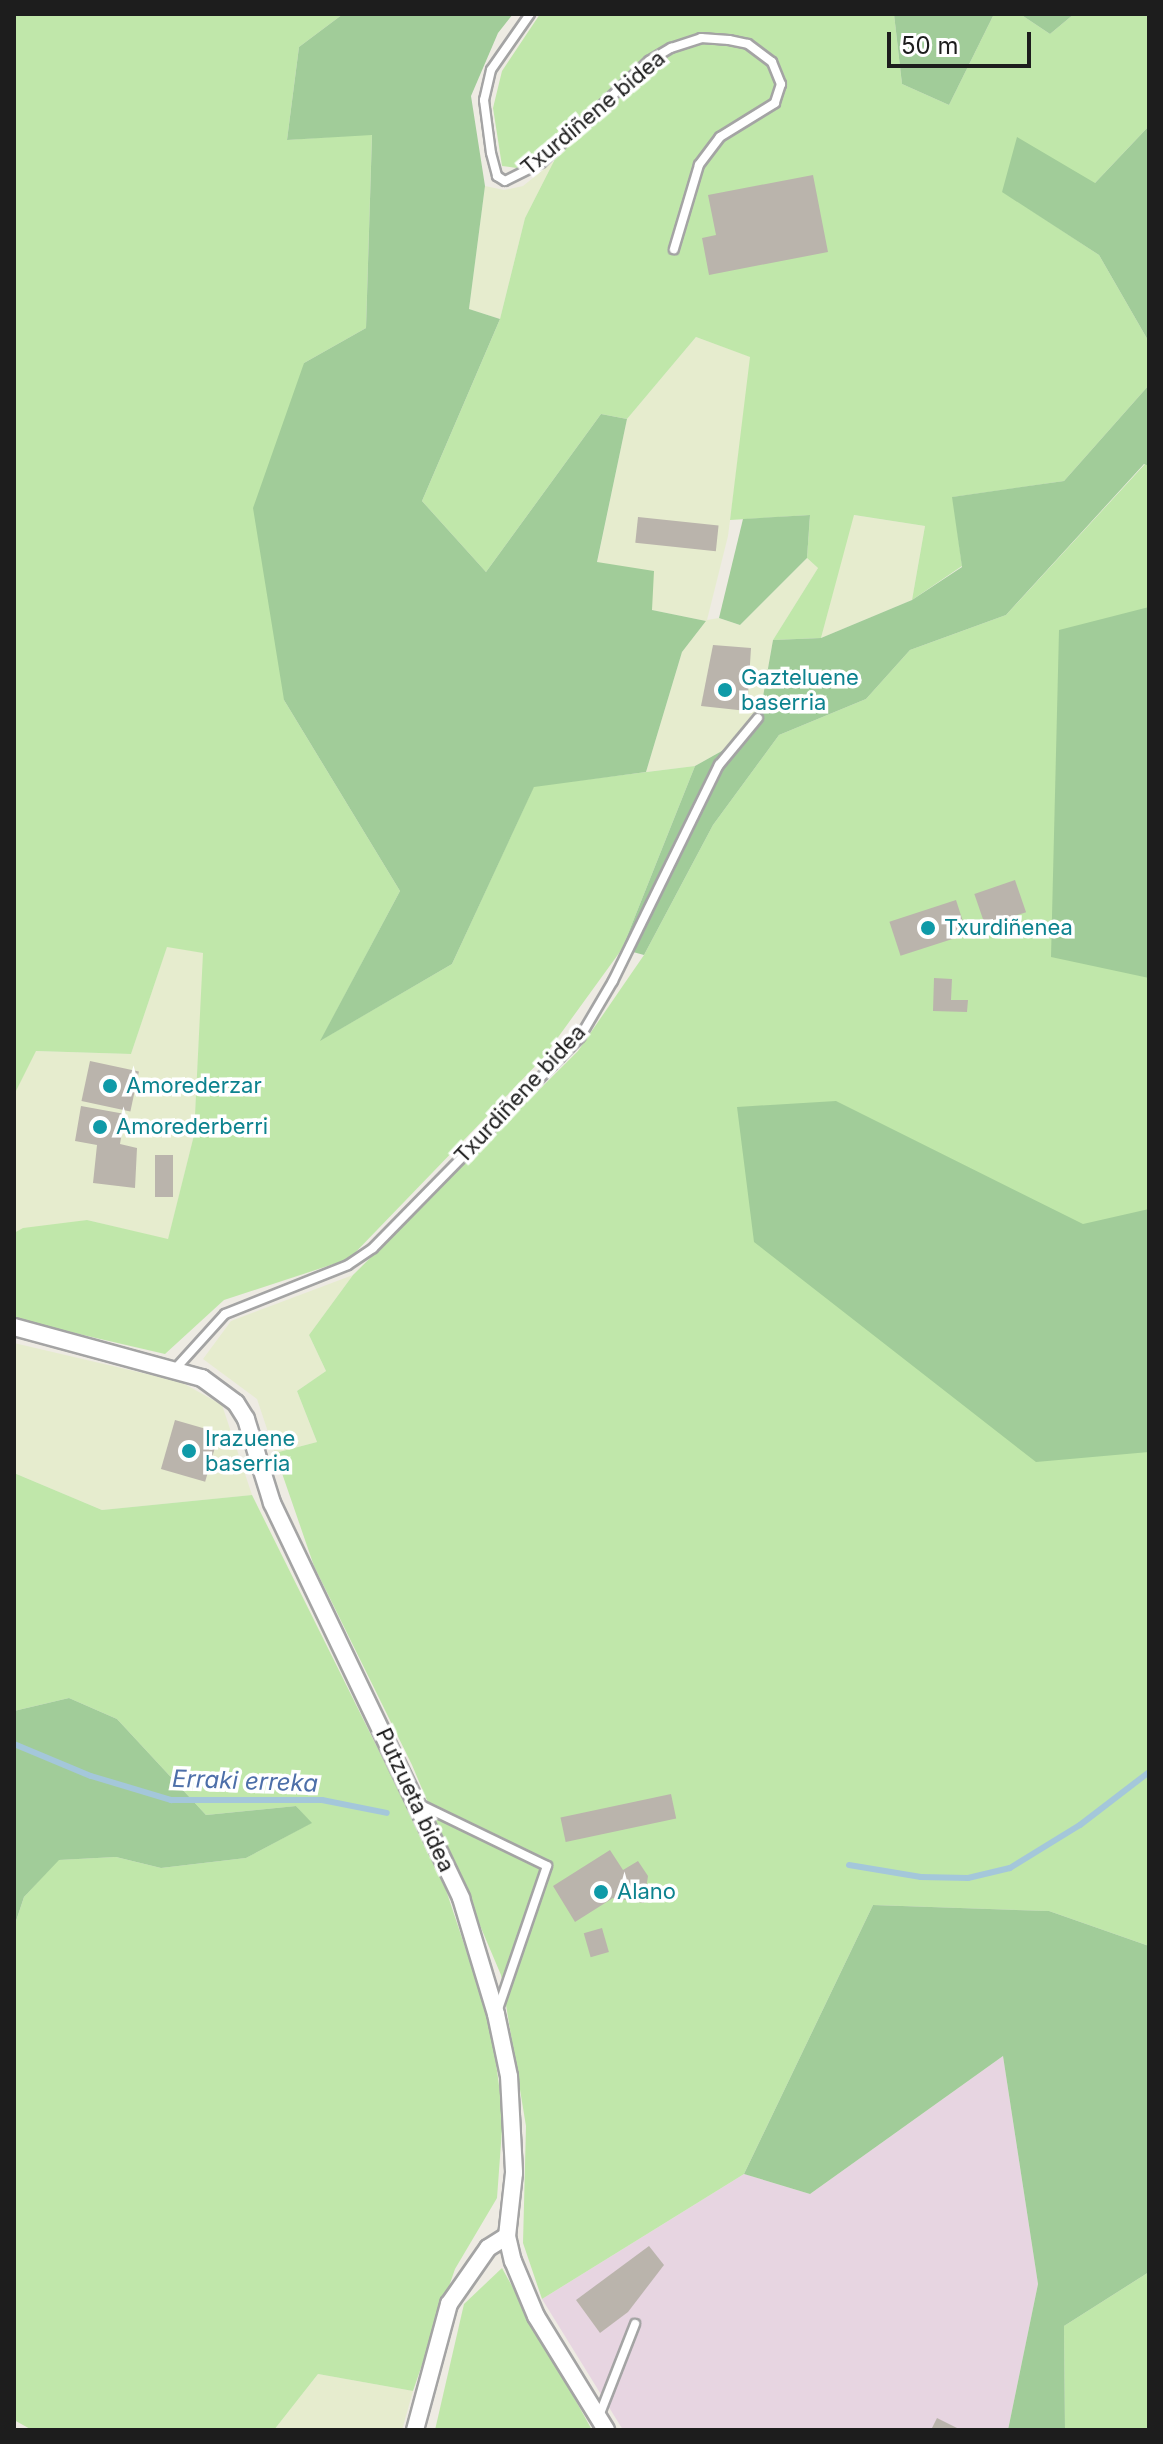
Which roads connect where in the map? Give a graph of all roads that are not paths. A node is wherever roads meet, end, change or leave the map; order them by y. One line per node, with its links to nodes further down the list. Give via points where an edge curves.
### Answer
1 (530, 14): 2 (lane, Txurdiñene bidea, via 491,70 484,100 491,153 497,176 505,181 541,163 649,61 671,48 701,38 729,40 748,44 772,62 781,84 775,103 720,137 699,165)
2 (674, 249)
3 (758, 718): 5 (lane, Txurdiñene bidea, via 719,765 627,954 580,1037 373,1248 348,1265 235,1308)
4 (14, 1327): 5 (street, Putzueta bidea)
5 (176, 1368): 6 (street, Putzueta bidea, via 221,1390 246,1419 272,1503)
6 (419, 1803): 7 (street, Putzueta bidea, via 461,1898); 7 (lane, via 547,1866)
7 (496, 2014): 8 (street, Putzueta bidea, via 514,2119)
8 (507, 2236): 10 (street, Putzueta bidea, via 536,2316); 11 (street, via 488,2248 449,2304)
9 (635, 2324): 10 (lane)
10 (602, 2424)
11 (415, 2430)

